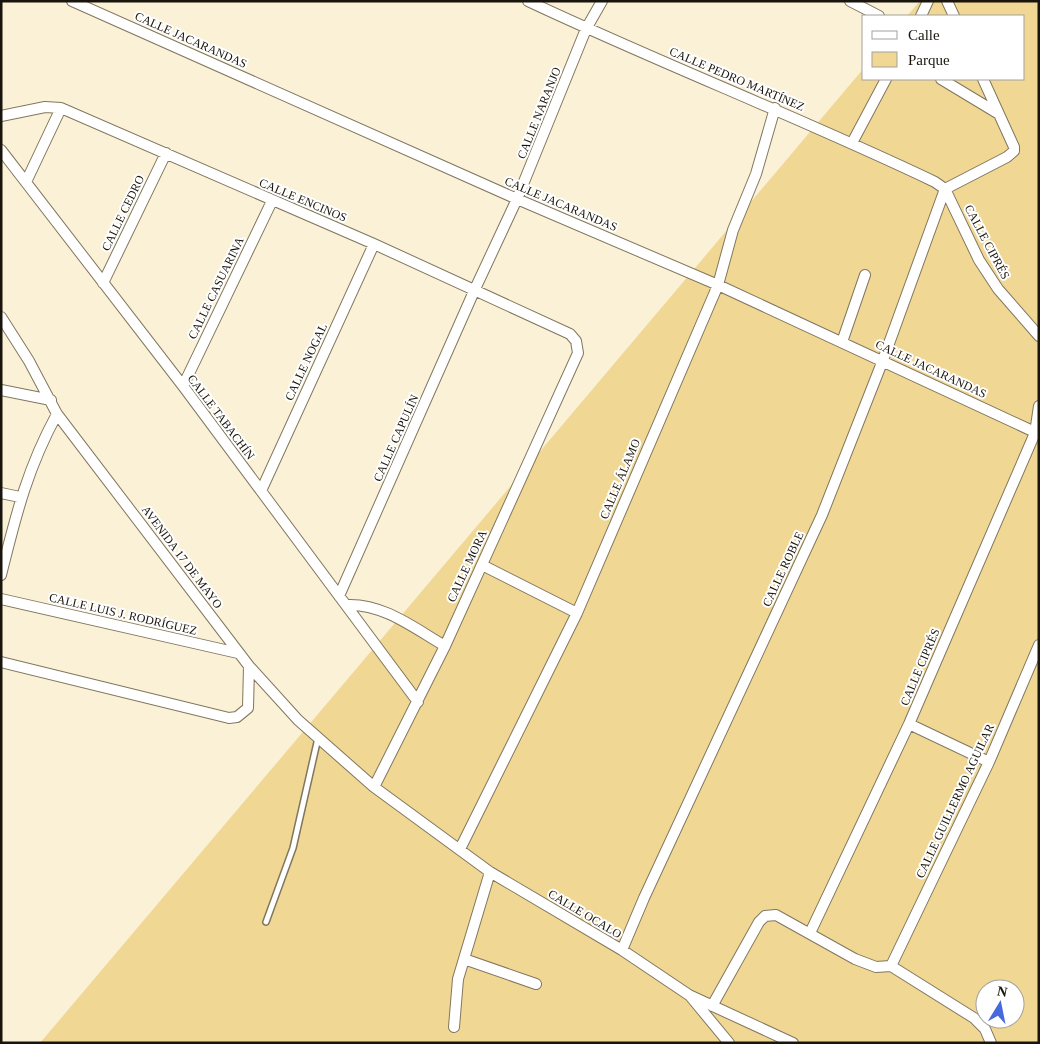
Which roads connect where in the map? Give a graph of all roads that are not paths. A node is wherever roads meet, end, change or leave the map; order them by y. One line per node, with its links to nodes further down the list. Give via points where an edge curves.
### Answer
1 (72, 1): 22 (street, CALLE JACARANDAS)
2 (528, 1): 8 (street, CALLE PEDRO MARTÍNEZ)
3 (602, 1): 8 (street, CALLE NARANJO)
4 (850, 1): 6 (street)
5 (928, 1): 7 (street)
6 (877, 15)
7 (921, 15)
8 (586, 28): 13 (street, CALLE PEDRO MARTÍNEZ); 22 (street, CALLE NARANJO)
9 (885, 80): 16 (street)
10 (943, 80): 14 (street)
11 (983, 80): 14 (street)
12 (61, 108): 15 (street, CALLE ENCINOS, via 44,107); 18 (street, CALLE ENCINOS); 19 (street)
13 (775, 108): 16 (street, CALLE PEDRO MARTÍNEZ); 27 (street, CALLE ÁLAMO, via 756,174 733,230)
14 (999, 114): 21 (street, via 1014,151)
15 (1, 116)
16 (852, 143): 20 (street, CALLE PEDRO MARTÍNEZ)
17 (1, 150): 19 (street, CALLE TABACHÍN)
18 (166, 153): 23 (street, CALLE ENCINOS); 26 (street, CALLE CEDRO)
19 (26, 182): 26 (street, CALLE TABACHÍN)
20 (935, 182): 21 (street, CALLE CIPRÉS)
21 (945, 189): 30 (street, CALLE CIPRÉS, via 979,260 998,290); 33 (street, CALLE ROBLE)
22 (517, 199): 27 (street, CALLE JACARANDAS); 28 (street, CALLE NARANJO)
23 (272, 201): 24 (street, CALLE ENCINOS); 34 (street, CALLE CASUARINA)
24 (374, 244): 28 (street, CALLE ENCINOS); 40 (street, CALLE NOGAL)
25 (865, 275): 31 (street)
26 (103, 283): 34 (street, CALLE TABACHÍN)
27 (718, 285): 31 (street, CALLE JACARANDAS); 47 (street, CALLE ÁLAMO)
28 (475, 289): 32 (street, CALLE ENCINOS, via 570,334 576,341); 46 (street, CALLE CAPULÍN)
29 (1, 317): 36 (street, AVENIDA 17 DE MAYO)
30 (1039, 336)
31 (842, 342): 33 (street, CALLE JACARANDAS)
32 (578, 353): 43 (street, CALLE MORA)
33 (882, 360): 39 (street, CALLE JACARANDAS); 62 (street, CALLE ROBLE, via 822,515)
34 (183, 386): 40 (street, CALLE TABACHÍN)
35 (1, 390): 36 (street)
36 (51, 400): 38 (street, AVENIDA 17 DE MAYO)
37 (1039, 406): 39 (street, CALLE CIPRÉS)
38 (57, 414): 42 (street); 50 (street, AVENIDA 17 DE MAYO)
39 (1037, 434): 54 (street, CALLE CIPRÉS)
40 (261, 491): 46 (street, CALLE TABACHÍN)
41 (1, 493): 42 (street)
42 (20, 497): 44 (street)
43 (482, 565): 47 (street); 49 (street, CALLE MORA)
44 (1, 575)
45 (1, 599): 50 (street, CALLE LUIS J. RODRÍGUEZ)
46 (343, 600): 49 (street, via 381,609); 53 (street, CALLE TABACHÍN)
47 (577, 613): 58 (street, CALLE ÁLAMO)
48 (1039, 645): 56 (street, CALLE GUILLERMO AGUILAR)
49 (445, 646): 53 (street, CALLE MORA)
50 (238, 653): 52 (street, AVENIDA 17 DE MAYO)
51 (1, 662): 52 (street, via 229,718 238,718 248,708)
52 (249, 666): 55 (street, AVENIDA 17 DE MAYO)
53 (418, 702): 57 (street, CALLE MORA)
54 (909, 724): 56 (street); 61 (street, CALLE CIPRÉS)
55 (318, 738): 57 (street, AVENIDA 17 DE MAYO); 60 (lane, via 293,848)
56 (989, 762): 64 (street, CALLE GUILLERMO AGUILAR)
57 (374, 788): 58 (street, CALLE OCALO)
58 (460, 849): 59 (street, CALLE OCALO)
59 (490, 872): 62 (street, CALLE OCALO); 63 (street)
60 (266, 922)
61 (810, 933): 64 (street, via 855,959 876,967); 67 (street, via 776,915 765,916)
62 (622, 950): 66 (street, CALLE OCALO)
63 (464, 959): 65 (street); 68 (street, via 456,991)
64 (891, 966): 71 (street, via 974,1018 986,1029)
65 (536, 984)
66 (689, 995): 67 (street, CALLE OCALO); 69 (street)
67 (712, 1006): 70 (street, CALLE OCALO)
68 (454, 1027)
69 (729, 1043)
70 (793, 1043)
71 (991, 1043)

